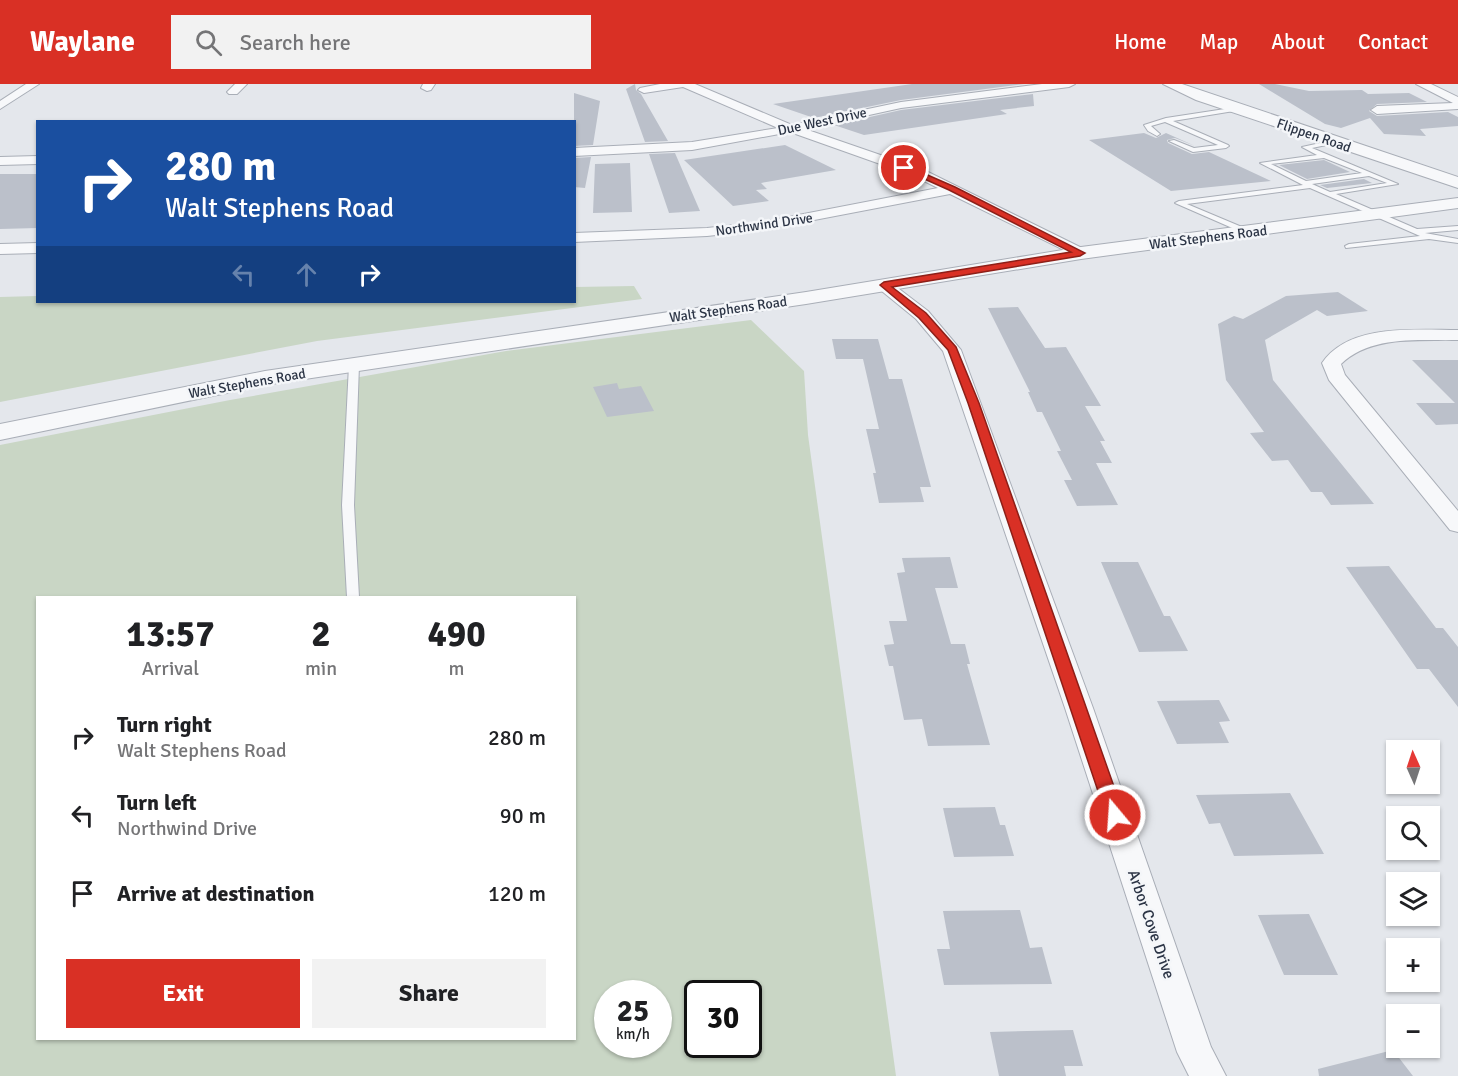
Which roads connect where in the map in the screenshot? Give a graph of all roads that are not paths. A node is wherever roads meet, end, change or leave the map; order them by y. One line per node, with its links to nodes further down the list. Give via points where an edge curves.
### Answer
1 (33, 84): 9 (street)
2 (680, 84): 7 (street)
3 (686, 84): 14 (street)
4 (1069, 84): 14 (street, Due West Drive, via 901,105)
5 (1170, 84): 11 (street, Flippen Road)
6 (1422, 84): 8 (street)
7 (644, 90)
8 (1458, 100)
9 (0, 106)
10 (1458, 106): 12 (street)
11 (1238, 109): 13 (lane); 17 (street, Flippen Road)
12 (1377, 110)
13 (1166, 120): 15 (lane, via 1147,125); 16 (lane, via 1226,146 1193,150)
14 (789, 128): 18 (street, Due West Drive, via 692,146); 29 (street, via 890,162)
15 (1157, 134)
16 (1172, 141)
17 (1329, 149): 21 (street, Flippen Road); 22 (lane); 26 (lane, via 1263,163)
18 (576, 152)
19 (36, 160): 20 (street)
20 (0, 161)
21 (1422, 171): 25 (street, Flippen Road); 34 (street, via 1449,189 1449,193 1448,199)
22 (1370, 174): 23 (lane); 28 (lane, via 1395,184)
23 (1356, 179): 26 (lane); 30 (lane)
24 (1370, 183): 28 (lane)
25 (1458, 183)
26 (1308, 184): 32 (lane); 39 (lane, via 1179,203)
27 (1339, 187): 31 (lane)
28 (1378, 187): 30 (lane)
29 (952, 189): 41 (street, Northwind Drive, via 762,226); 46 (street)
30 (1364, 189): 31 (lane)
31 (1348, 191): 32 (lane)
32 (1331, 194): 36 (lane)
33 (1458, 203): 34 (street, Walt Stephens Road)
34 (1421, 209): 35 (street); 36 (street, Walt Stephens Road)
35 (1458, 209)
36 (1380, 214): 38 (lane); 39 (street, Walt Stephens Road)
37 (1458, 228): 38 (lane)
38 (1417, 231): 40 (lane)
39 (1246, 232): 46 (street, Walt Stephens Road)
40 (1429, 237): 42 (lane); 43 (lane)
41 (576, 238)
42 (1458, 241)
43 (1349, 246)
44 (36, 248): 45 (street)
45 (0, 249)
46 (1080, 253): 47 (street, Walt Stephens Road)
47 (884, 285): 49 (street, Walt Stephens Road); 53 (street, Arbor Cove Drive, via 922,315 952,350 1195,1052)
48 (1458, 334): 51 (street, via 1359,343 1340,352 1331,363 1336,376)
49 (354, 365): 50 (street, Walt Stephens Road, via 265,378); 52 (lane, via 348,505)
50 (0, 432)
51 (1458, 525)
52 (353, 596)
53 (1208, 1076)

